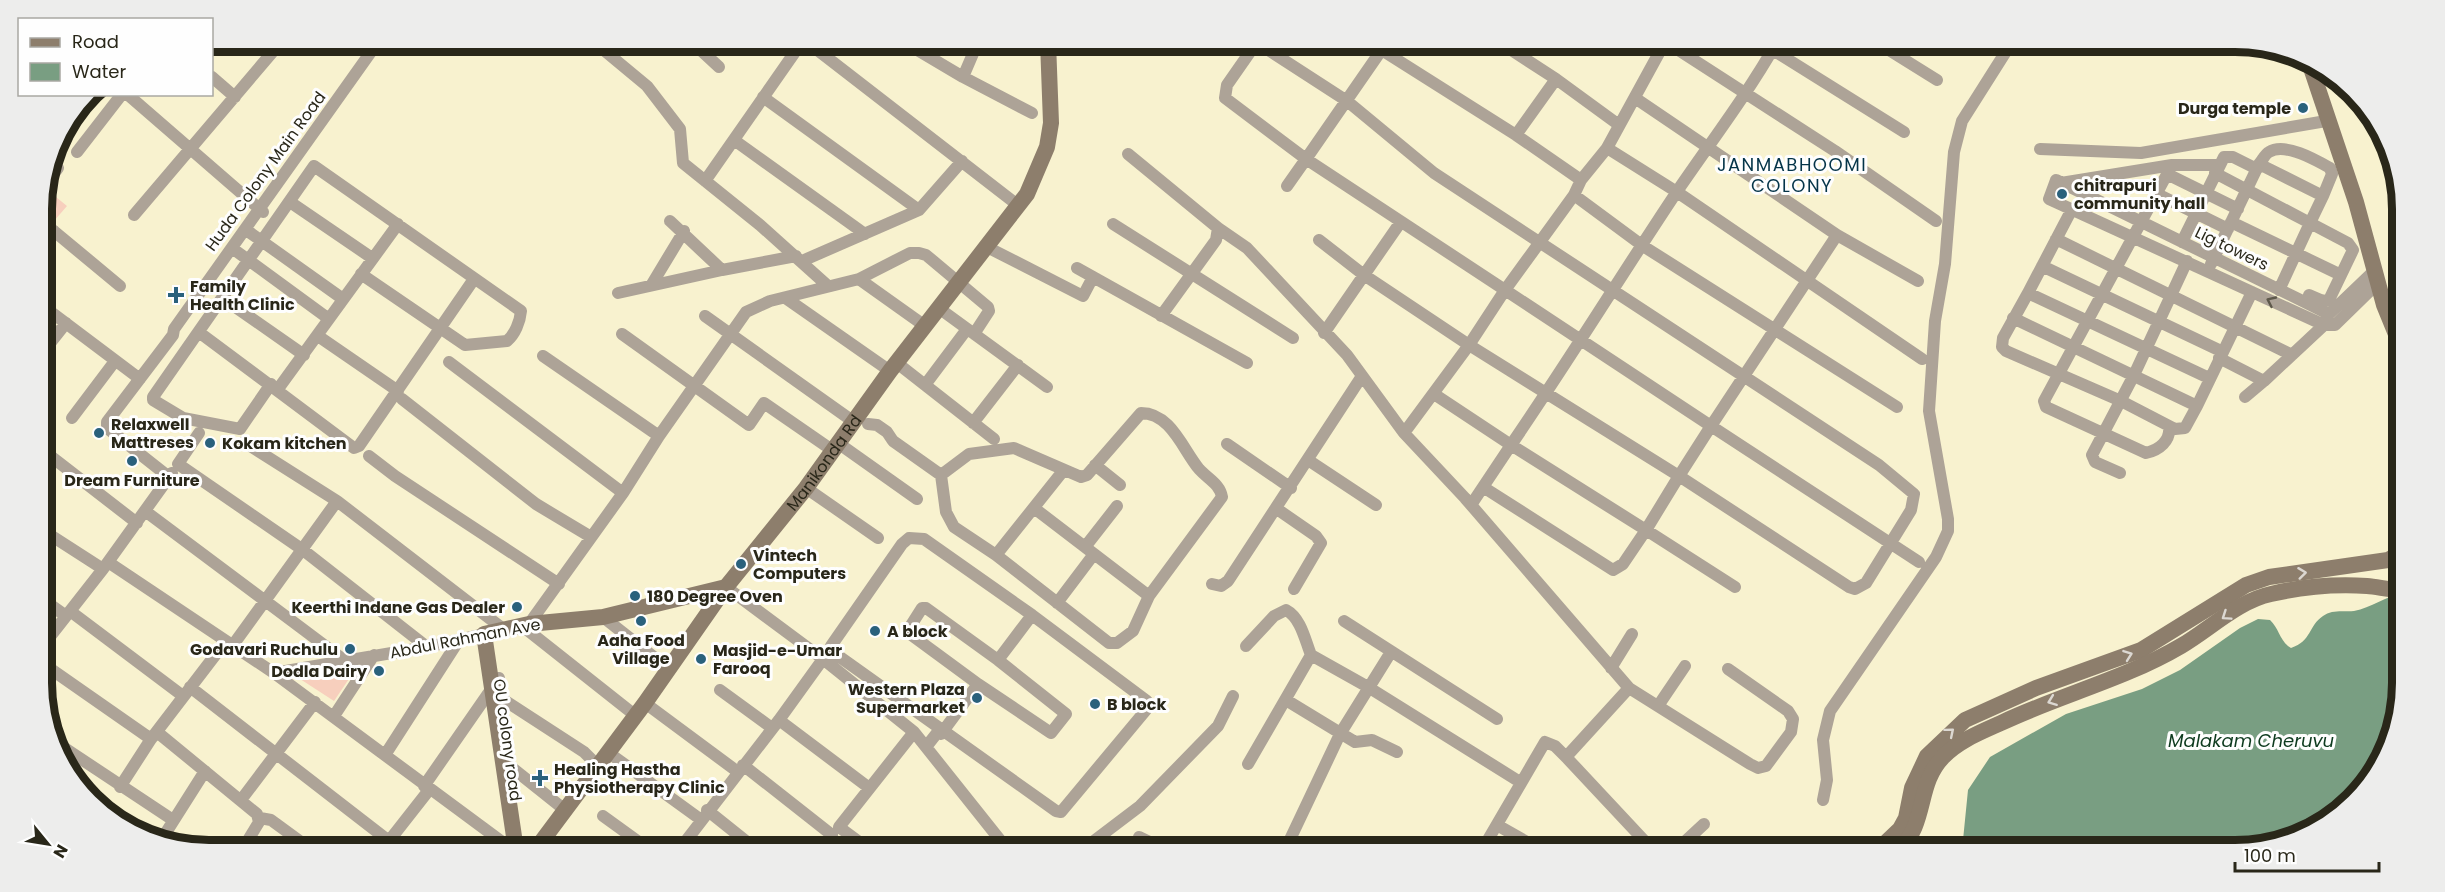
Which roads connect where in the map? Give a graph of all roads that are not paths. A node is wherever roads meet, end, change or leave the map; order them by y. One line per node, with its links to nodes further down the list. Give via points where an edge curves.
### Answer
1 (269, 52): 31 (street)
2 (368, 52): 66 (street, Huda Colony Main Road)
3 (378, 52): 66 (street)
4 (606, 52): 53 (street, via 647,86 680,129 683,163)
5 (703, 52): 22 (street)
6 (795, 52): 32 (street)
7 (820, 52): 48 (street)
8 (921, 52): 24 (street)
9 (974, 52): 24 (street)
10 (1048, 52): 63 (street, Manikonda Rd, via 1051,123 1047,147)
11 (1250, 52): 47 (street, via 1227,85 1226,98)
12 (1272, 52): 34 (street)
13 (1380, 52): 34 (street)
14 (1393, 52): 39 (street)
15 (1514, 52): 26 (street)
16 (1660, 52): 33 (street)
17 (1681, 52): 28 (street)
18 (1771, 52): 28 (street)
19 (1784, 52): 38 (street)
20 (1892, 52): 27 (street)
21 (2006, 52): 306 (street, via 1962,121 1954,152 1929,411 1948,531 1936,557 1830,711 1823,740 1827,780)
22 (719, 67)
23 (2312, 73): 36 (street)
24 (963, 77): 35 (street)
25 (213, 78): 31 (street)
26 (1556, 79): 37 (street); 39 (street)
27 (1937, 80)
28 (1746, 94): 43 (street); 72 (street)
29 (122, 96): 45 (street)
30 (126, 96): 42 (street)
31 (236, 97): 42 (street)
32 (764, 97): 40 (street); 67 (street)
33 (1635, 98): 37 (street); 43 (street)
34 (1347, 101): 47 (street); 89 (street, via 1434,173)
35 (1032, 113)
36 (2326, 121): 44 (street, via 2140,153); 108 (street, via 2356,202)
37 (1619, 125): 41 (street)
38 (1904, 132)
39 (1516, 135): 52 (street)
40 (734, 140): 53 (street); 82 (street)
41 (1607, 148): 52 (street); 57 (street)
42 (189, 149): 66 (street); 69 (street)
43 (1709, 149): 57 (street); 83 (street)
44 (2040, 149)
45 (76, 152)
46 (1128, 154): 78 (street)
47 (1306, 159): 55 (street); 73 (street)
48 (962, 161): 63 (street); 67 (street)
49 (2258, 166): 50 (street, via 2228,156); 56 (street); 61 (street); 61 (street, via 2269,152 2297,152 2327,166 2332,174)
50 (2217, 169): 51 (street); 56 (street); 59 (street)
51 (2170, 170): 54 (street); 58 (street); 59 (street)
52 (1581, 180): 60 (street)
53 (705, 181): 96 (street)
54 (2058, 182): 64 (street, via 2049,199); 70 (street, Lig towers)
55 (1287, 186)
56 (2247, 189): 65 (street); 74 (street)
57 (1677, 192): 90 (street); 112 (street)
58 (2157, 194): 68 (street); 70 (street)
59 (2205, 194): 65 (street); 68 (street)
60 (1574, 195): 89 (street); 90 (street)
61 (2323, 196): 74 (street)
62 (290, 202): 75 (street, via 314,166); 88 (street); 95 (street)
63 (1019, 206): 91 (street, Manikonda Rd)
64 (2073, 209): 84 (street); 85 (street)
65 (2238, 209): 77 (street)
66 (260, 210): 81 (street); 145 (street, Huda Colony Main Road)
67 (919, 210): 82 (street)
68 (2196, 214): 77 (street); 86 (street)
69 (134, 215)
70 (2144, 219): 84 (street); 86 (street, Lig towers)
71 (670, 221): 80 (street)
72 (1936, 221)
73 (1400, 223): 106 (street); 119 (street)
74 (2310, 223): 93 (street); 107 (street, via 2353,249)
75 (398, 224): 95 (street); 110 (street)
76 (1113, 224): 105 (street)
77 (2230, 226): 93 (street); 94 (street)
78 (1222, 230): 105 (street); 148 (street, via 1247,248)
79 (54, 231): 116 (street)
80 (684, 231): 102 (street); 115 (street)
81 (249, 232): 88 (street); 92 (street)
82 (865, 234): 96 (street)
83 (1837, 235): 112 (street); 113 (street)
84 (2134, 236): 98 (street); 101 (street)
85 (2056, 239): 99 (street); 101 (street)
86 (2184, 239): 94 (street, Lig towers)
87 (1318, 240): 106 (street)
88 (263, 242): 97 (street); 127 (street)
89 (1539, 244): 119 (street); 120 (street)
90 (1643, 246): 120 (street); 143 (street)
91 (987, 247): 109 (street, via 1083,296); 114 (street, Manikonda Rd)
92 (236, 251): 97 (street); 145 (street)
93 (2296, 253): 107 (street); 118 (street)
94 (2216, 254): 103 (street); 118 (street, Lig towers)
95 (372, 258): 104 (street)
96 (799, 259): 102 (street); 117 (street)
97 (250, 261): 126 (street); 134 (street)
98 (2187, 261): 103 (street); 125 (street)
99 (2042, 266): 123 (street); 124 (street)
100 (1077, 268): 109 (street)
101 (2115, 268): 124 (street); 125 (street)
102 (722, 270): 115 (street)
103 (2208, 271): 121 (street)
104 (361, 274): 127 (street); 142 (street)
105 (1191, 275): 132 (street); 151 (street)
106 (1364, 275): 148 (street); 154 (street)
107 (2341, 275): 118 (street, via 2326,301)
108 (2376, 276): 135 (street); 137 (street)
109 (1093, 277): 132 (street)
110 (474, 279): 142 (street); 142 (street, via 521,312 512,337 507,341 465,345)
111 (859, 279): 114 (street, via 910,253 919,253); 117 (street); 140 (street)
112 (1807, 281): 143 (street); 161 (street)
113 (1918, 281)
114 (960, 283): 129 (street, Manikonda Rd); 144 (street, via 989,311)
115 (652, 284): 122 (street)
116 (120, 286)
117 (828, 286): 128 (street)
118 (2281, 286): 135 (street, Lig towers)
119 (1505, 290): 152 (street); 154 (street)
120 (1611, 290): 152 (street); 169 (street)
121 (2252, 292): 135 (street, one-way to 121); 141 (street)
122 (618, 293)
123 (2028, 293): 133 (street); 136 (street)
124 (2102, 294): 136 (street); 138 (street)
125 (2172, 296): 138 (street); 141 (street)
126 (224, 299): 147 (street); 157 (street)
127 (343, 299): 134 (street)
128 (787, 299): 146 (street, via 770,301 746,312); 166 (street)
129 (939, 309): 140 (street, Manikonda Rd); 144 (street)
130 (53, 313): 139 (street)
131 (705, 316): 146 (street)
132 (1161, 316): 164 (street)
133 (2013, 318): 155 (street); 167 (street, via 2002,347)
134 (330, 319): 150 (street)
135 (2327, 319): 159 (street)
136 (2088, 321): 155 (street); 156 (street)
137 (2392, 321)
138 (2159, 322): 156 (street); 158 (street)
139 (66, 323): 153 (street); 162 (street)
140 (926, 326): 166 (street, Manikonda Rd)
141 (2234, 327): 158 (street); 159 (street)
142 (441, 329): 180 (street)
143 (1774, 329): 169 (street); 184 (street)
144 (971, 331): 165 (street); 174 (street)
145 (175, 332): 171 (street, Huda Colony Main Road)
146 (730, 332): 173 (street); 186 (street)
147 (200, 333): 176 (street); 176 (street, via 153,397 158,404 183,418 240,429)
148 (1324, 333): 175 (street)
149 (622, 334): 173 (street)
150 (318, 336): 157 (street); 180 (street)
151 (1293, 338)
152 (1582, 339): 178 (street); 188 (street)
153 (53, 340)
154 (1469, 345): 178 (street); 179 (street)
155 (2074, 347): 167 (street); 168 (street)
156 (2147, 349): 168 (street); 170 (street)
157 (304, 355): 176 (street)
158 (2221, 355): 170 (street); 172 (street)
159 (2292, 355): 172 (street)
160 (543, 356): 193 (street)
161 (1922, 359)
162 (115, 361): 171 (street); 185 (street)
163 (449, 362): 213 (street)
164 (1247, 363)
165 (1018, 365): 177 (street); 187 (street)
166 (893, 367): 174 (street); 186 (street, Manikonda Rd)
167 (2057, 374): 182 (street); 190 (street, via 2044,401 2046,407)
168 (2134, 375): 182 (street); 183 (street)
169 (1743, 376): 188 (street); 227 (street, via 1879,465 1914,494 1911,510)
170 (2209, 378): 183 (street)
171 (140, 380): 208 (street, Huda Colony Main Road, via 107,422 107,428)
172 (2265, 381): 181 (street)
173 (695, 385): 193 (street); 198 (street, via 749,425 764,403)
174 (924, 385): 187 (street)
175 (1357, 385): 192 (street); 201 (street)
176 (275, 387): 180 (street, via 354,448)
177 (1047, 387)
178 (1547, 392): 197 (street); 207 (street)
179 (1434, 394): 192 (street); 197 (street)
180 (400, 395): 225 (street, via 536,504)
181 (2245, 397)
182 (2121, 401): 189 (street); 190 (street)
183 (2197, 406): 189 (street, via 2185,428)
184 (1898, 407)
185 (72, 418)
186 (860, 421): 198 (street, Manikonda Rd); 206 (street)
187 (973, 423): 194 (street)
188 (1711, 426): 207 (street); 227 (street)
189 (2169, 426): 190 (street, via 2165,443 2146,453)
190 (2103, 432): 205 (street, via 2092,459)
191 (199, 433): 202 (street)
192 (1404, 433): 217 (street)
193 (659, 436): 213 (street)
194 (994, 439)
195 (244, 442): 215 (street)
196 (1227, 444): 212 (street)
197 (1511, 445): 210 (street); 223 (street)
198 (835, 447): 211 (street, Manikonda Rd); 214 (street)
199 (369, 456): 235 (street)
200 (52, 458): 222 (street)
201 (1308, 460): 212 (street); 216 (street)
202 (178, 464): 208 (street); 228 (street)
203 (1095, 465): 204 (street, via 1080,477); 209 (street); 243 (street, via 1135,417 1149,413 1174,432 1221,492 1217,505)
204 (1063, 471): 206 (street, via 1014,448 969,454); 219 (street)
205 (2120, 473)
206 (941, 475): 230 (street, via 949,521)
207 (1679, 476): 223 (street); 227 (street, via 1855,589 1866,583)
208 (169, 477): 221 (street)
209 (1120, 485)
210 (1483, 487): 217 (street); 223 (street, via 1613,570 1623,564)
211 (806, 488): 226 (street); 239 (street, Manikonda Rd)
212 (1291, 488): 220 (street)
213 (623, 493): 225 (street)
214 (917, 498)
215 (337, 501): 228 (street); 252 (street)
216 (1376, 505)
217 (1471, 505): 266 (street)
218 (1117, 506): 229 (street)
219 (1034, 508): 229 (street); 230 (street)
220 (1277, 509): 236 (street, via 1228,581 1221,586); 241 (street, via 1321,543)
221 (145, 512): 222 (street); 244 (street)
222 (136, 522): 234 (street)
223 (1646, 530): 237 (street)
224 (52, 536): 234 (street)
225 (591, 537): 235 (street)
226 (879, 538)
227 (1890, 544): 232 (street)
228 (303, 550): 244 (street); 258 (street)
229 (1089, 550): 243 (street); 245 (street)
230 (996, 555): 245 (street)
231 (2392, 558): 233 (street)
232 (1919, 562)
233 (2379, 562): 238 (street, one-way to 233); 240 (street)
234 (106, 565): 247 (street); 256 (street)
235 (559, 584): 251 (street)
236 (1212, 584)
237 (1735, 586)
238 (2269, 586): 240 (street); 316 (street, via 2246,585 2141,650 2036,688 1965,720 1944,737 1912,788)
239 (726, 587): 249 (street, Abdul Rahman Ave); 262 (street); 267 (street, Manikonda Rd)
240 (2384, 588): 242 (street)
241 (1294, 589)
242 (2392, 589)
243 (1149, 596): 245 (street, via 1132,631 1117,643 1102,639)
244 (264, 602): 256 (street); 263 (street)
245 (1057, 603)
246 (52, 605): 247 (street)
247 (68, 613): 253 (street); 276 (street)
248 (1032, 615): 264 (street); 286 (street, via 924,539 909,538 902,544 831,646 837,655); 286 (street, via 1144,698 1146,710 1061,812)
249 (603, 617): 251 (street, Abdul Rahman Ave); 267 (street)
250 (1344, 621): 259 (street)
251 (525, 625): 252 (street, Abdul Rahman Ave); 281 (street)
252 (493, 632): 255 (street, Abdul Rahman Ave); 273 (street, OU colony road)
253 (52, 634)
254 (1632, 634): 266 (street)
255 (459, 640): 258 (street, Abdul Rahman Ave); 293 (street)
256 (229, 643): 270 (street); 276 (street)
257 (1246, 646): 261 (street, via 1274,616 1286,610 1301,627)
258 (427, 647): 260 (street, Abdul Rahman Ave)
259 (1391, 652): 272 (street); 283 (street)
260 (374, 655): 263 (street, Abdul Rahman Ave); 282 (street)
261 (1311, 655): 272 (street); 278 (street)
262 (823, 659): 284 (street); 285 (street)
263 (344, 660): 270 (street, Abdul Rahman Ave)
264 (998, 660): 271 (street, via 1066,714 1051,733); 271 (street, via 922,608 908,630 910,634)
265 (1685, 666): 280 (street)
266 (1611, 668): 274 (street)
267 (669, 669): 281 (street, Manikonda Rd)
268 (1728, 669): 280 (street, via 1788,711 1793,719 1791,732 1766,766 1750,764)
269 (52, 670): 288 (street)
270 (274, 673): 279 (street)
271 (978, 684): 286 (street)
272 (1368, 687): 287 (street); 301 (street)
273 (497, 688): 297 (street, OU colony road); 298 (street); 303 (street); 330 (street, OU colony road)
274 (1629, 688): 280 (street); 294 (street)
275 (720, 690): 284 (street)
276 (187, 691): 288 (street); 292 (street)
277 (1233, 696): 339 (street, via 1218,726 1140,806)
278 (1286, 700): 287 (street); 296 (street)
279 (315, 702): 282 (street); 292 (street)
280 (1658, 706)
281 (640, 710): 291 (street, Manikonda Rd); 299 (street)
282 (334, 716): 293 (street)
283 (1497, 719)
284 (776, 724): 299 (street); 304 (street)
285 (914, 732): 289 (street); 304 (street)
286 (943, 732): 289 (street, via 937,733)
287 (1340, 734): 290 (street, via 1355,742 1372,740); 318 (street)
288 (154, 736): 300 (street); 302 (street)
289 (928, 750): 338 (street)
290 (1397, 752)
291 (609, 753): 298 (street, Manikonda Rd); 308 (street)
292 (275, 754): 305 (street); 327 (street)
293 (386, 755): 303 (street)
294 (1566, 757): 301 (street, via 1545,742); 321 (street)
295 (73, 759): 302 (street)
296 (1248, 764)
297 (511, 766): 307 (street); 331 (street, OU colony road)
298 (598, 766): 307 (street, Manikonda Rd)
299 (740, 769): 308 (street); 314 (street)
300 (205, 771): 305 (street); 311 (street)
301 (1520, 782): 313 (street)
302 (120, 787): 311 (street)
303 (427, 788): 328 (street); 329 (street)
304 (868, 788): 314 (street)
305 (241, 800): 310 (street)
306 (1823, 800)
307 (565, 810): 332 (street, Manikonda Rd)
308 (704, 814): 334 (street); 335 (street)
309 (603, 816): 333 (street)
310 (260, 818): 325 (street); 326 (street, via 271,820)
311 (172, 819): 315 (street)
312 (1704, 824): 322 (street)
313 (1497, 825): 319 (street); 320 (street)
314 (835, 831): 336 (street); 337 (street)
315 (165, 833)
316 (1905, 833): 323 (street); 324 (street)
317 (1139, 837): 340 (street)
318 (1292, 839)
319 (1488, 839)
320 (1522, 839)
321 (1643, 839)
322 (1688, 839)
323 (1895, 839)
324 (1903, 839)
325 (248, 840)
326 (298, 840)
327 (380, 840)
328 (390, 840)
329 (508, 840)
330 (522, 840)
331 (522, 840)
332 (534, 840)
333 (636, 840)
334 (686, 840)
335 (742, 840)
336 (829, 840)
337 (851, 840)
338 (1000, 840)
339 (1096, 840)
340 (1144, 840)

